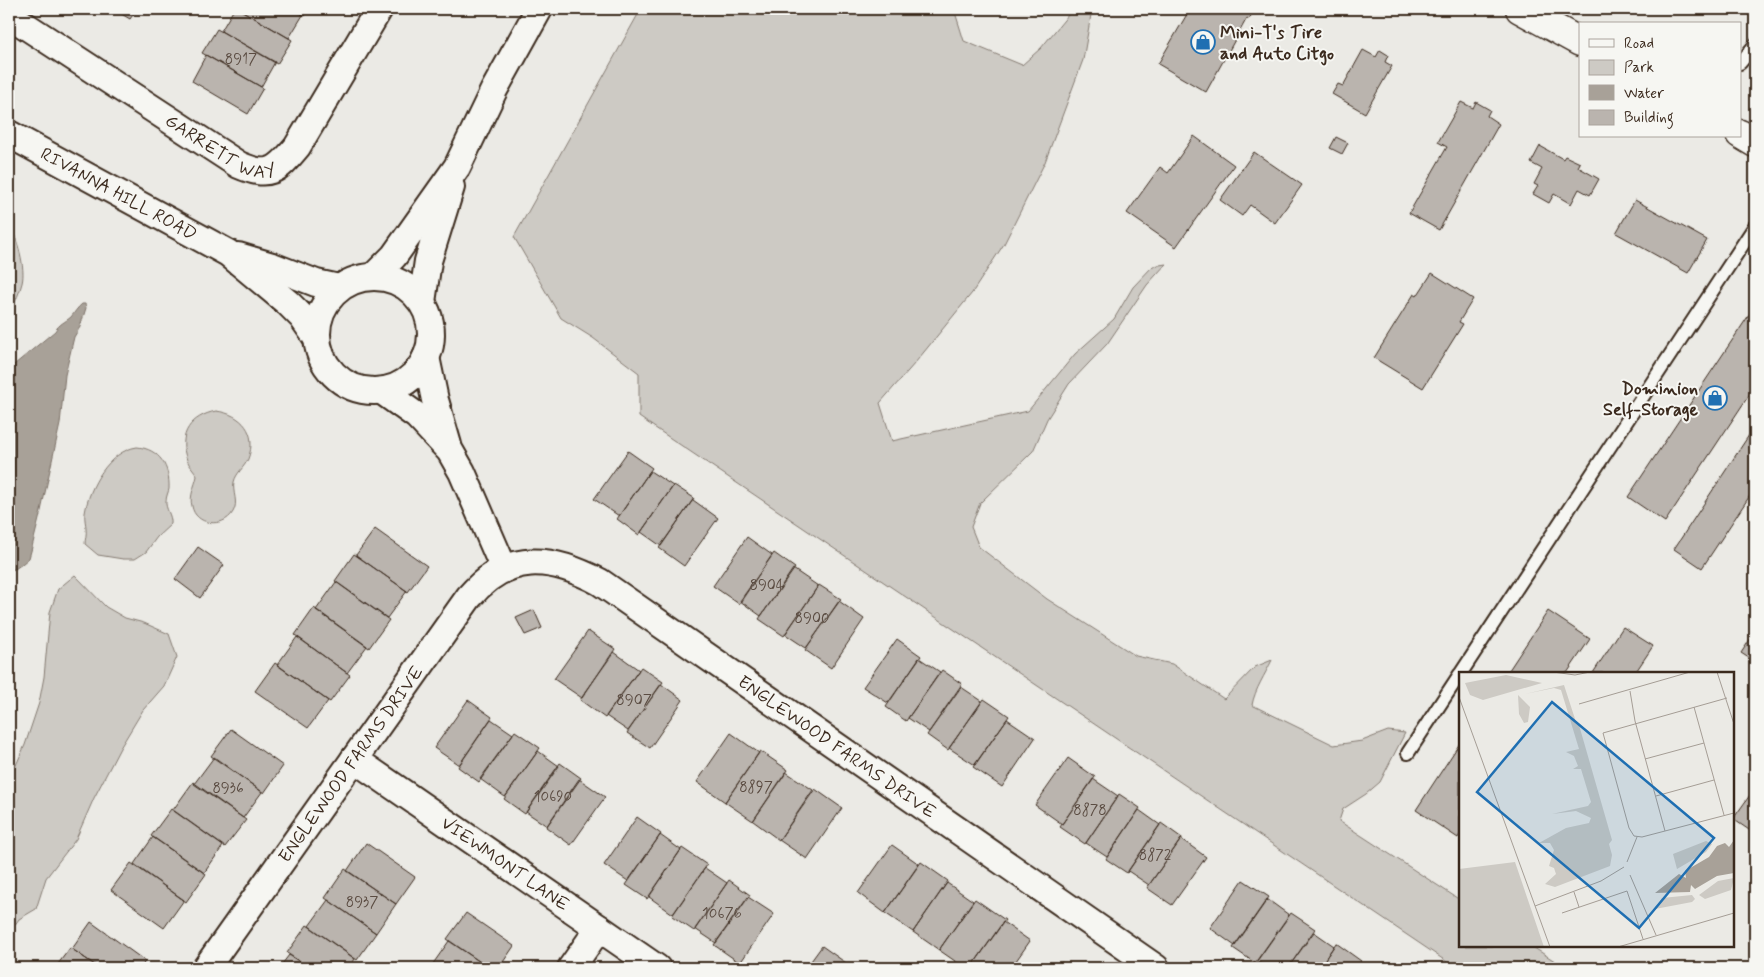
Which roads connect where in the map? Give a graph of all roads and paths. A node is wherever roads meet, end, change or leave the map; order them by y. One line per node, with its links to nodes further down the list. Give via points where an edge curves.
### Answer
1 (379, 9): 4 (street, GARRETT WAY, via 297,147 284,163 256,172)
2 (539, 9): 11 (street, via 494,90)
3 (1520, 9): 5 (main road)
4 (9, 14)
5 (1579, 41)
6 (1755, 44): 7 (lane)
7 (1742, 60)
8 (9, 134): 13 (street, RIVANNA HILL ROAD)
9 (1742, 135): 10 (main road)
10 (1755, 143)
11 (457, 167): 14 (street, via 394,256); 16 (street, via 428,261)
12 (1755, 226): 22 (lane)
13 (228, 253): 15 (street, RIVANNA HILL ROAD); 17 (street, RIVANNA HILL ROAD, via 288,303)
14 (374, 276): 15 (street, via 356,279); 16 (street, via 410,288)
15 (339, 288): 17 (street, via 326,301 318,318)
16 (422, 302): 18 (street, via 430,320 431,339)
17 (316, 337): 19 (street, via 320,356 330,372 345,384 363,390)
18 (426, 357): 19 (street, via 408,380); 20 (street)
19 (382, 391): 20 (street, via 417,416)
20 (450, 450): 21 (street)
21 (504, 569): 25 (street, ENGLEWOOD FARMS DRIVE, via 481,583 469,597); 30 (street, ENGLEWOOD FARMS DRIVE, via 523,563 541,563 562,566 600,582)
22 (1462, 672)
23 (1459, 677): 24 (lane)
24 (1408, 753)
25 (354, 759): 26 (street, VIEWMONT LANE); 27 (street, ENGLEWOOD FARMS DRIVE)
26 (599, 928): 28 (street); 29 (street, VIEWMONT LANE)
27 (206, 968)
28 (571, 968)
29 (657, 968)
30 (1156, 968)

